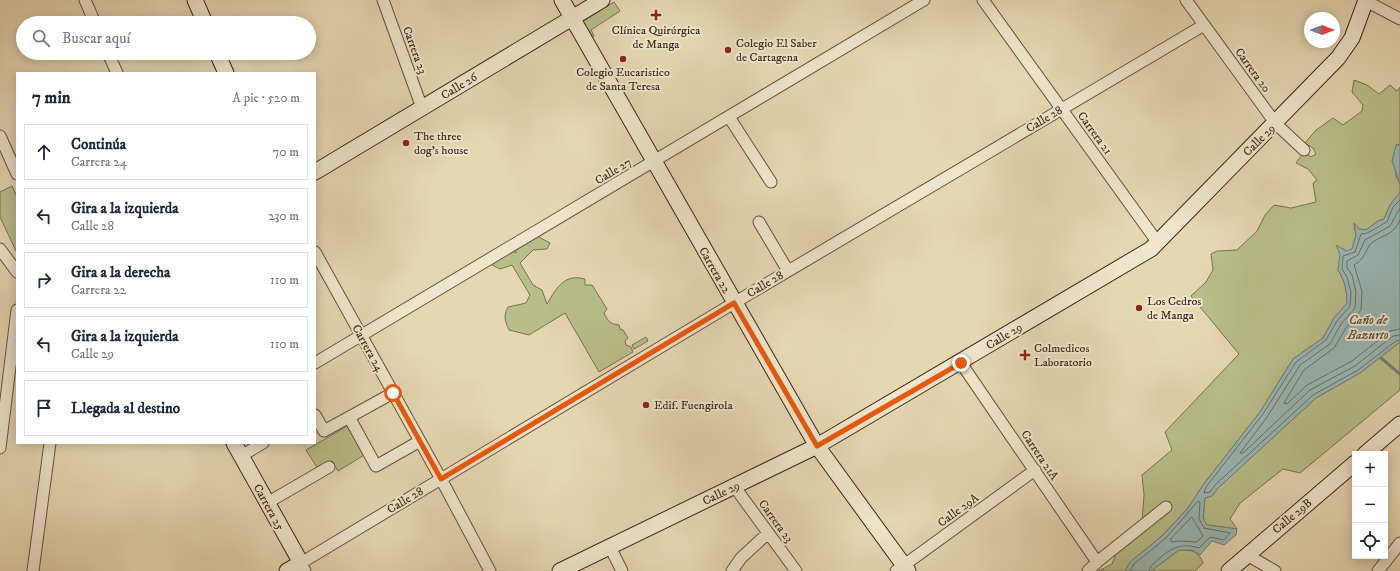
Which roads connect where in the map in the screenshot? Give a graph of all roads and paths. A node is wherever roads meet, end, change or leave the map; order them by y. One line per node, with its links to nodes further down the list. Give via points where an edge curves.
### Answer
1 (85, 0): 10 (street)
2 (195, 0): 11 (main road)
3 (383, 0): 19 (street, Carrera 23)
4 (562, 0): 12 (main road, Carrera 22)
5 (602, 0): 12 (main road, Calle 26)
6 (924, 0): 21 (street, Calle 27)
7 (983, 0): 20 (street, Carrera 21)
8 (1186, 0): 14 (street, Carrera 20)
9 (1365, 0): 13 (street); 22 (main road, Calle 29, via 1352,38 1338,58)
10 (92, 16)
11 (202, 16)
12 (572, 17): 19 (main road, Calle 26); 25 (main road, Carrera 22)
13 (1400, 18)
14 (1204, 25): 20 (street, Calle 28); 22 (street, Carrera 20)
15 (111, 60): 17 (street)
16 (220, 60): 18 (main road)
17 (117, 72)
18 (224, 72)
19 (422, 108): 27 (main road, Calle 26)
20 (1061, 109): 30 (street, Carrera 21); 34 (street, Calle 28)
21 (729, 117): 25 (street, Calle 27); 28 (street)
22 (1276, 124): 24 (street, Carrera 20); 30 (main road, Calle 29)
23 (0, 136): 26 (street)
24 (1304, 150)
25 (654, 162): 35 (main road, Carrera 22); 37 (street, Calle 27)
26 (16, 171)
27 (316, 171)
28 (770, 182)
29 (759, 222): 34 (street)
30 (1158, 243): 39 (main road, Calle 29)
31 (0, 249): 33 (street)
32 (316, 254): 37 (street, Carrera 24)
33 (16, 271)
34 (788, 271): 35 (street, Calle 28)
35 (734, 303): 47 (main road, Carrera 22); 54 (street, Calle 28)
36 (16, 318): 48 (street)
37 (362, 337): 38 (street, Calle 27); 40 (street, Carrera 24)
38 (316, 362)
39 (961, 363): 47 (main road, Calle 29); 53 (street, Carrera 21A)
40 (393, 393): 42 (street); 44 (street, Carrera 24)
41 (316, 417): 42 (street, via 324,430)
42 (349, 417): 44 (street, via 376,466)
43 (1400, 424): 50 (main road)
44 (420, 441): 54 (street, Carrera 24)
45 (50, 444): 66 (street)
46 (258, 444): 49 (street)
47 (817, 446): 55 (main road, Calle 29); 65 (main road, Carrera 22)
48 (0, 448)
49 (237, 449): 56 (main road, Carrera 25)
50 (1368, 451)
51 (1352, 466): 61 (main road, Calle 29B)
52 (329, 467): 56 (street)
53 (1035, 470): 62 (street, Carrera 21A); 65 (street, Calle 29A)
54 (441, 479): 63 (street, Calle 28); 68 (street, Carrera 24)
55 (734, 486): 58 (street, Carrera 23); 60 (main road, Calle 29)
56 (267, 503): 63 (main road, Carrera 25)
57 (1166, 507): 62 (street)
58 (768, 533): 70 (street, via 741,558); 71 (street, Carrera 23)
59 (1400, 543): 75 (street)
60 (610, 548): 64 (main road, Calle 29); 69 (street)
61 (1246, 555): 73 (main road, Calle 29B); 74 (street)
62 (1097, 562): 72 (street)
63 (303, 567): 67 (main road, Calle 28)
64 (569, 569)
65 (903, 569)
66 (33, 571)
67 (287, 571)
68 (490, 571)
69 (622, 571)
70 (732, 571)
71 (796, 571)
72 (1088, 571)
73 (1229, 571)
74 (1275, 571)
75 (1378, 571)

